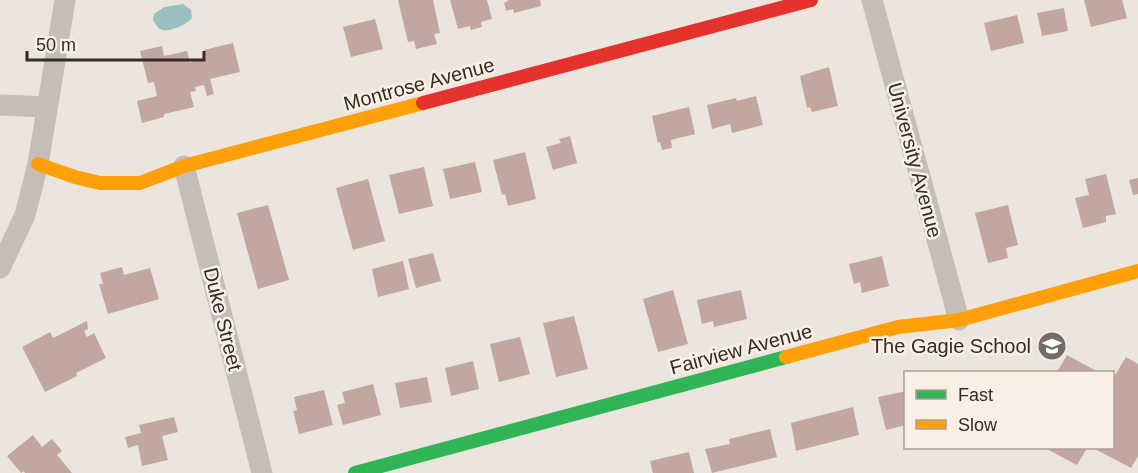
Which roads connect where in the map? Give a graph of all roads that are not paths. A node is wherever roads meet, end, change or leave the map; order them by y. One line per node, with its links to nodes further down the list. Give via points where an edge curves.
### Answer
1 (65, 0): 5 (street)
2 (811, 0): 7 (street, Montrose Avenue)
3 (872, 0): 10 (street, University Avenue)
4 (0, 105): 5 (street)
5 (47, 107): 6 (street)
6 (38, 164): 7 (street, Montrose Avenue, via 78,180 106,185 141,183); 8 (street, via 25,215)
7 (184, 166): 11 (street, Duke Street)
8 (0, 268)
9 (1138, 271): 10 (street, Fairview Avenue)
10 (959, 320): 12 (street, Fairview Avenue, via 898,327)
11 (262, 473)
12 (355, 473)

